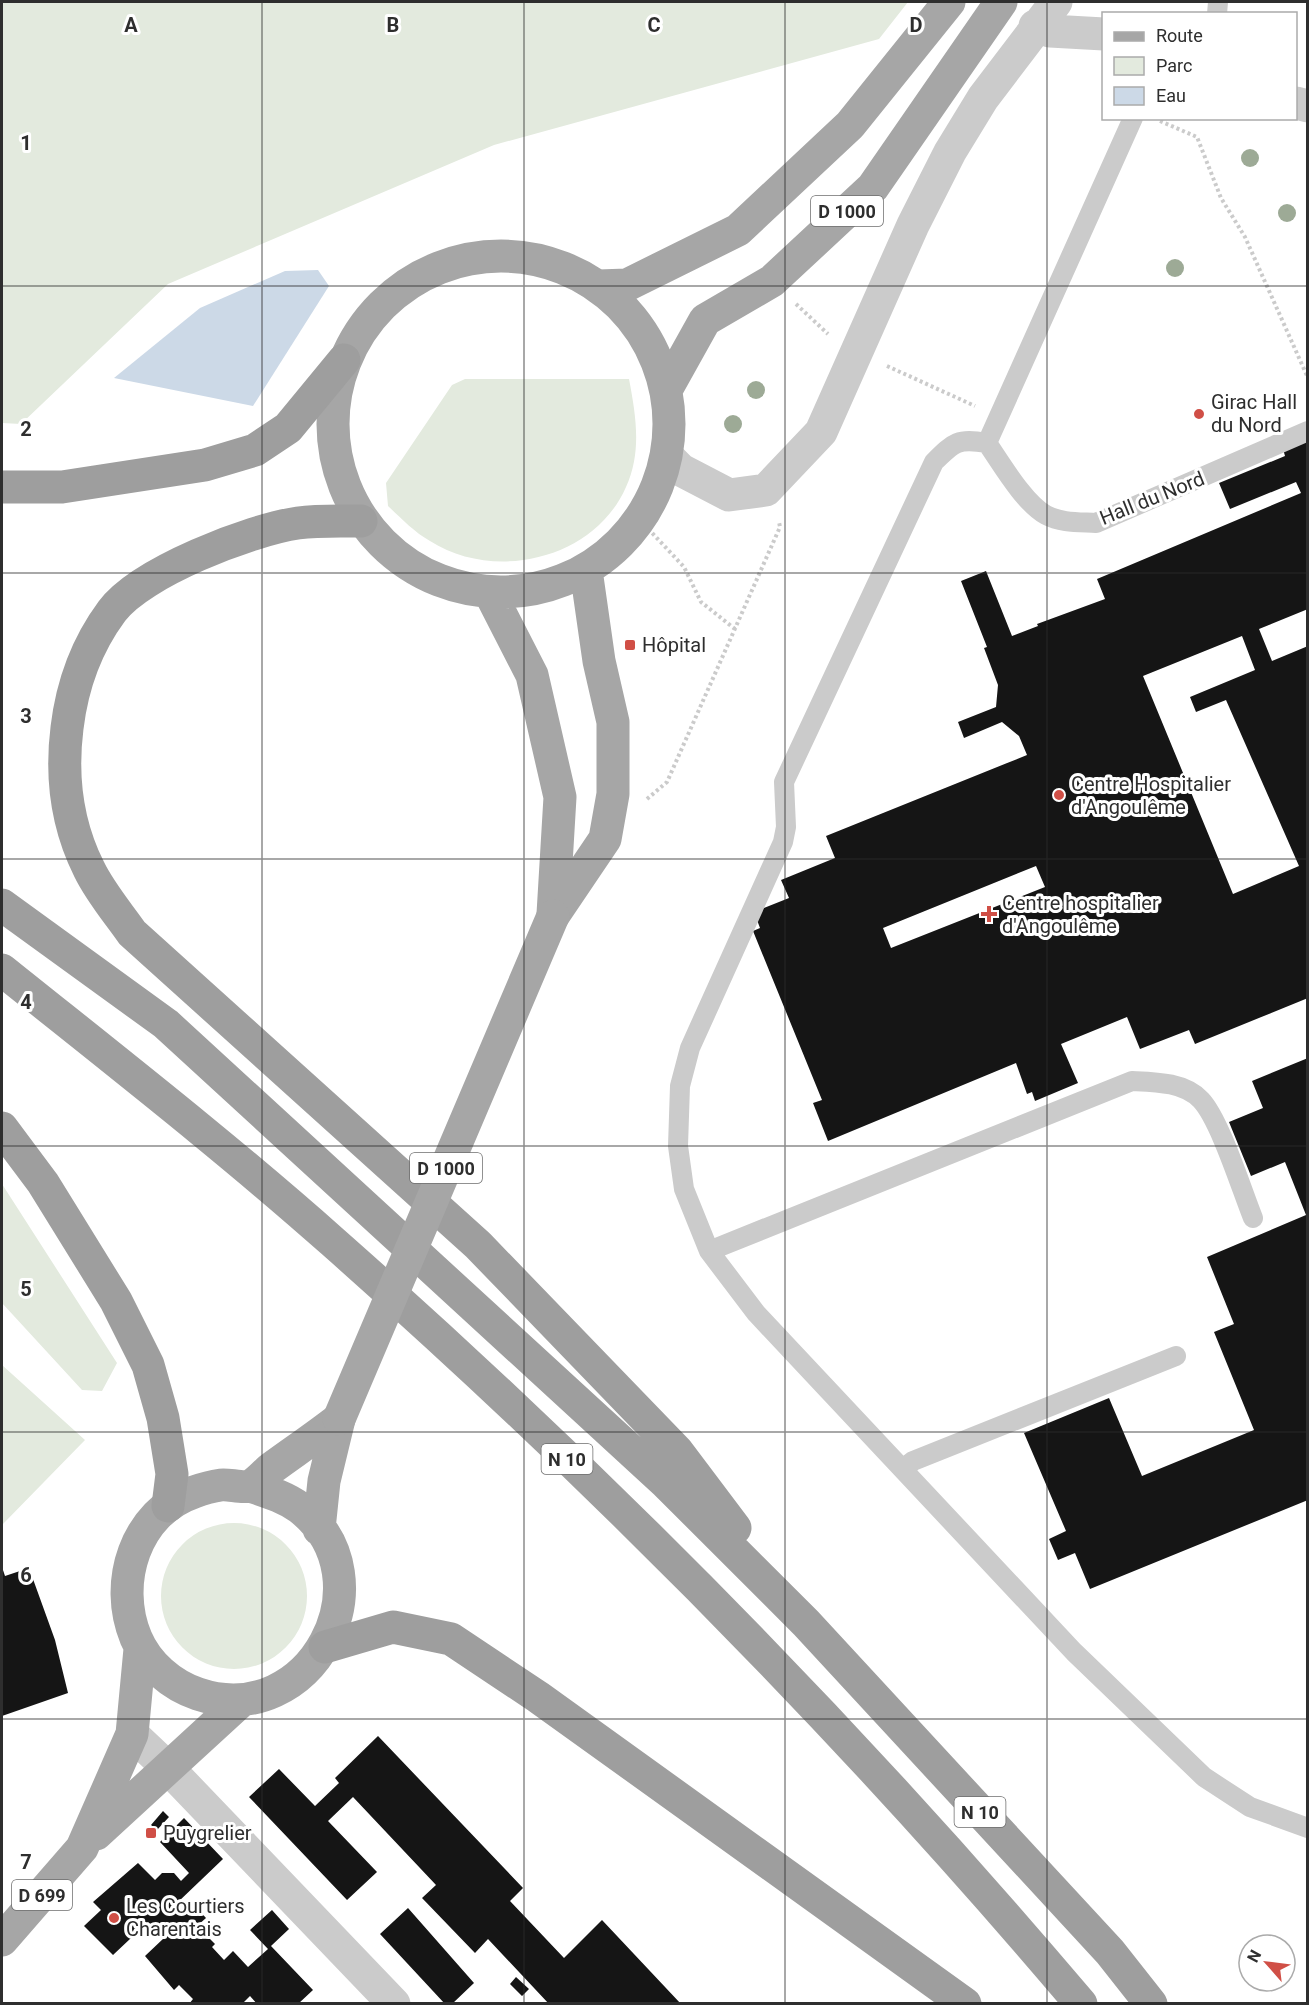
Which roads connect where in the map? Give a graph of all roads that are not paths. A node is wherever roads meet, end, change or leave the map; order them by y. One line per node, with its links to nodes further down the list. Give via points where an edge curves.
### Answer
1 (949, 2): 7 (main road, D 1000, via 850,125 738,230 627,285)
2 (1001, 2): 9 (main road, D 1000, via 873,187 772,281 705,320)
3 (1056, 2): 4 (street)
4 (1035, 26): 5 (street, via 1050,31); 12 (street, via 950,152 913,225 821,432 766,490 729,495 681,470)
5 (1102, 34)
6 (1132, 120): 11 (lane)
7 (599, 286): 8 (main road, via 554,264 504,255 454,261 408,283 370,316); 9 (main road, via 630,315 653,350)
8 (344, 360): 13 (highway, via 288,428 255,450 205,465 62,487); 14 (main road, via 332,415 338,470)
9 (666, 390): 12 (main road, via 670,423)
10 (1308, 431): 11 (lane, Hall du Nord, via 1096,523 1066,522 1045,515 1024,494)
11 (987, 443): 22 (lane, via 967,440 952,444 934,462 784,782 783,842 690,1048 680,1086 678,1146 684,1189)
12 (667, 456): 15 (main road, via 657,489 640,520 616,548)
13 (2, 487)
14 (362, 521): 16 (main road, via 387,550 418,572 452,587); 29 (highway, via 300,522 268,529 201,554 149,581 113,609 87,652 70,701 63,758 69,816 89,870 132,933 478,1245 677,1451)
15 (586, 570): 16 (main road, via 540,589); 18 (main road, D 1000, via 599,661 613,722 613,794 605,838)
16 (490, 593): 18 (main road, D 1000, via 532,675 560,797)
17 (2, 905): 29 (highway, N 10, via 166,1024 665,1482)
18 (553, 916): 24 (main road, D 1000, bridge)
19 (2, 969): 40 (highway, N 10, via 331,1240 663,1551 897,1792)
20 (2, 1128): 27 (highway, via 43,1184 116,1301 148,1365 163,1418 172,1474)
21 (1253, 1218): 22 (lane, via 1202,1101 1173,1084 1132,1082)
22 (709, 1251): 25 (lane, via 756,1313)
23 (1176, 1356): 25 (lane, via 977,1434)
24 (339, 1419): 26 (main road, D 1000); 28 (main road, D 1000, via 324,1482)
25 (904, 1468): 35 (lane, via 1074,1652 1204,1777 1250,1807)
26 (250, 1486): 27 (main road, via 212,1487); 28 (main road, via 277,1494 300,1509)
27 (168, 1506): 31 (main road, via 146,1529 129,1567 125,1588 128,1619)
28 (319, 1529): 30 (main road, via 334,1557 340,1587 337,1618)
29 (806, 1623): 41 (highway, N 10, via 1110,1952)
30 (325, 1647): 32 (main road, via 304,1673 275,1691); 39 (highway, via 393,1627 451,1639 538,1697)
31 (140, 1648): 32 (main road, via 160,1672 184,1689 213,1699); 33 (main road)
32 (242, 1700): 34 (main road)
33 (132, 1734): 34 (street); 36 (main road)
34 (167, 1767): 36 (main road); 38 (street)
35 (1308, 1828)
36 (82, 1848): 37 (main road, D 699)
37 (2, 1940)
38 (394, 2004)
39 (965, 2004)
40 (1081, 2004)
41 (1151, 2004)

